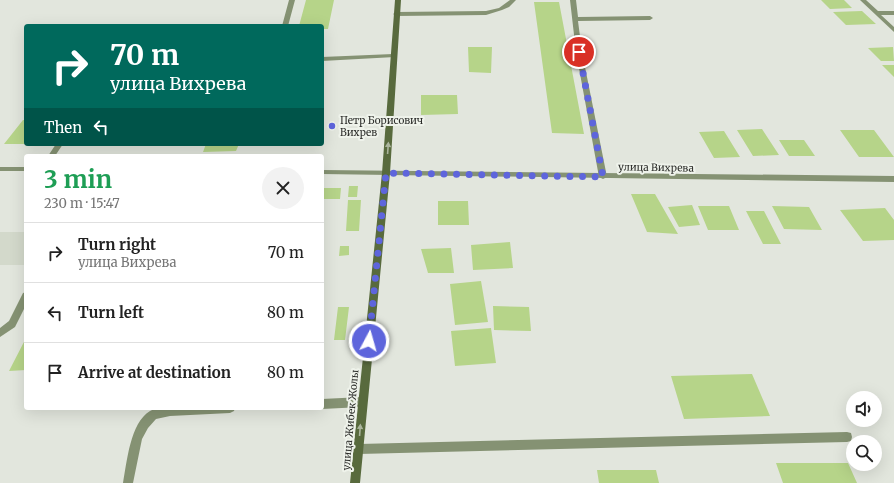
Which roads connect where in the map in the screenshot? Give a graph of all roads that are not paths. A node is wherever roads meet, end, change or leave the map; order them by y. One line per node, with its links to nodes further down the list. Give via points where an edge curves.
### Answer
1 (292, 0): 11 (street)
2 (398, 0): 8 (main road, улица Жибек Жолы)
3 (513, 0): 8 (street, via 498,11 486,13)
4 (573, 0): 10 (street)
5 (863, 0): 6 (street)
6 (876, 13): 7 (street); 12 (street)
7 (894, 13)
8 (396, 14): 13 (main road, улица Жибек Жолы)
9 (650, 18): 10 (street)
10 (576, 19): 19 (street, via 579,52)
11 (286, 24)
12 (894, 30)
13 (393, 56): 14 (street); 18 (main road, улица Жибек Жолы, one-way to 13)
14 (324, 60)
15 (0, 169): 16 (street)
16 (24, 170)
17 (324, 172): 18 (street, улица Вихрева)
18 (386, 173): 19 (street, улица Вихрева); 23 (main road, улица Жибек Жолы)
19 (603, 177): 20 (street, улица Вихрева)
20 (894, 179)
21 (24, 299): 22 (street, via 12,324)
22 (0, 333)
23 (362, 402): 24 (street); 27 (main road, улица Жибек Жолы, one-way to 23)
24 (324, 404)
25 (190, 410): 28 (street, via 153,415 144,424 137,438)
26 (846, 437): 27 (street)
27 (359, 449): 29 (main road, улица Жибек Жолы)
28 (128, 483)
29 (355, 483)

